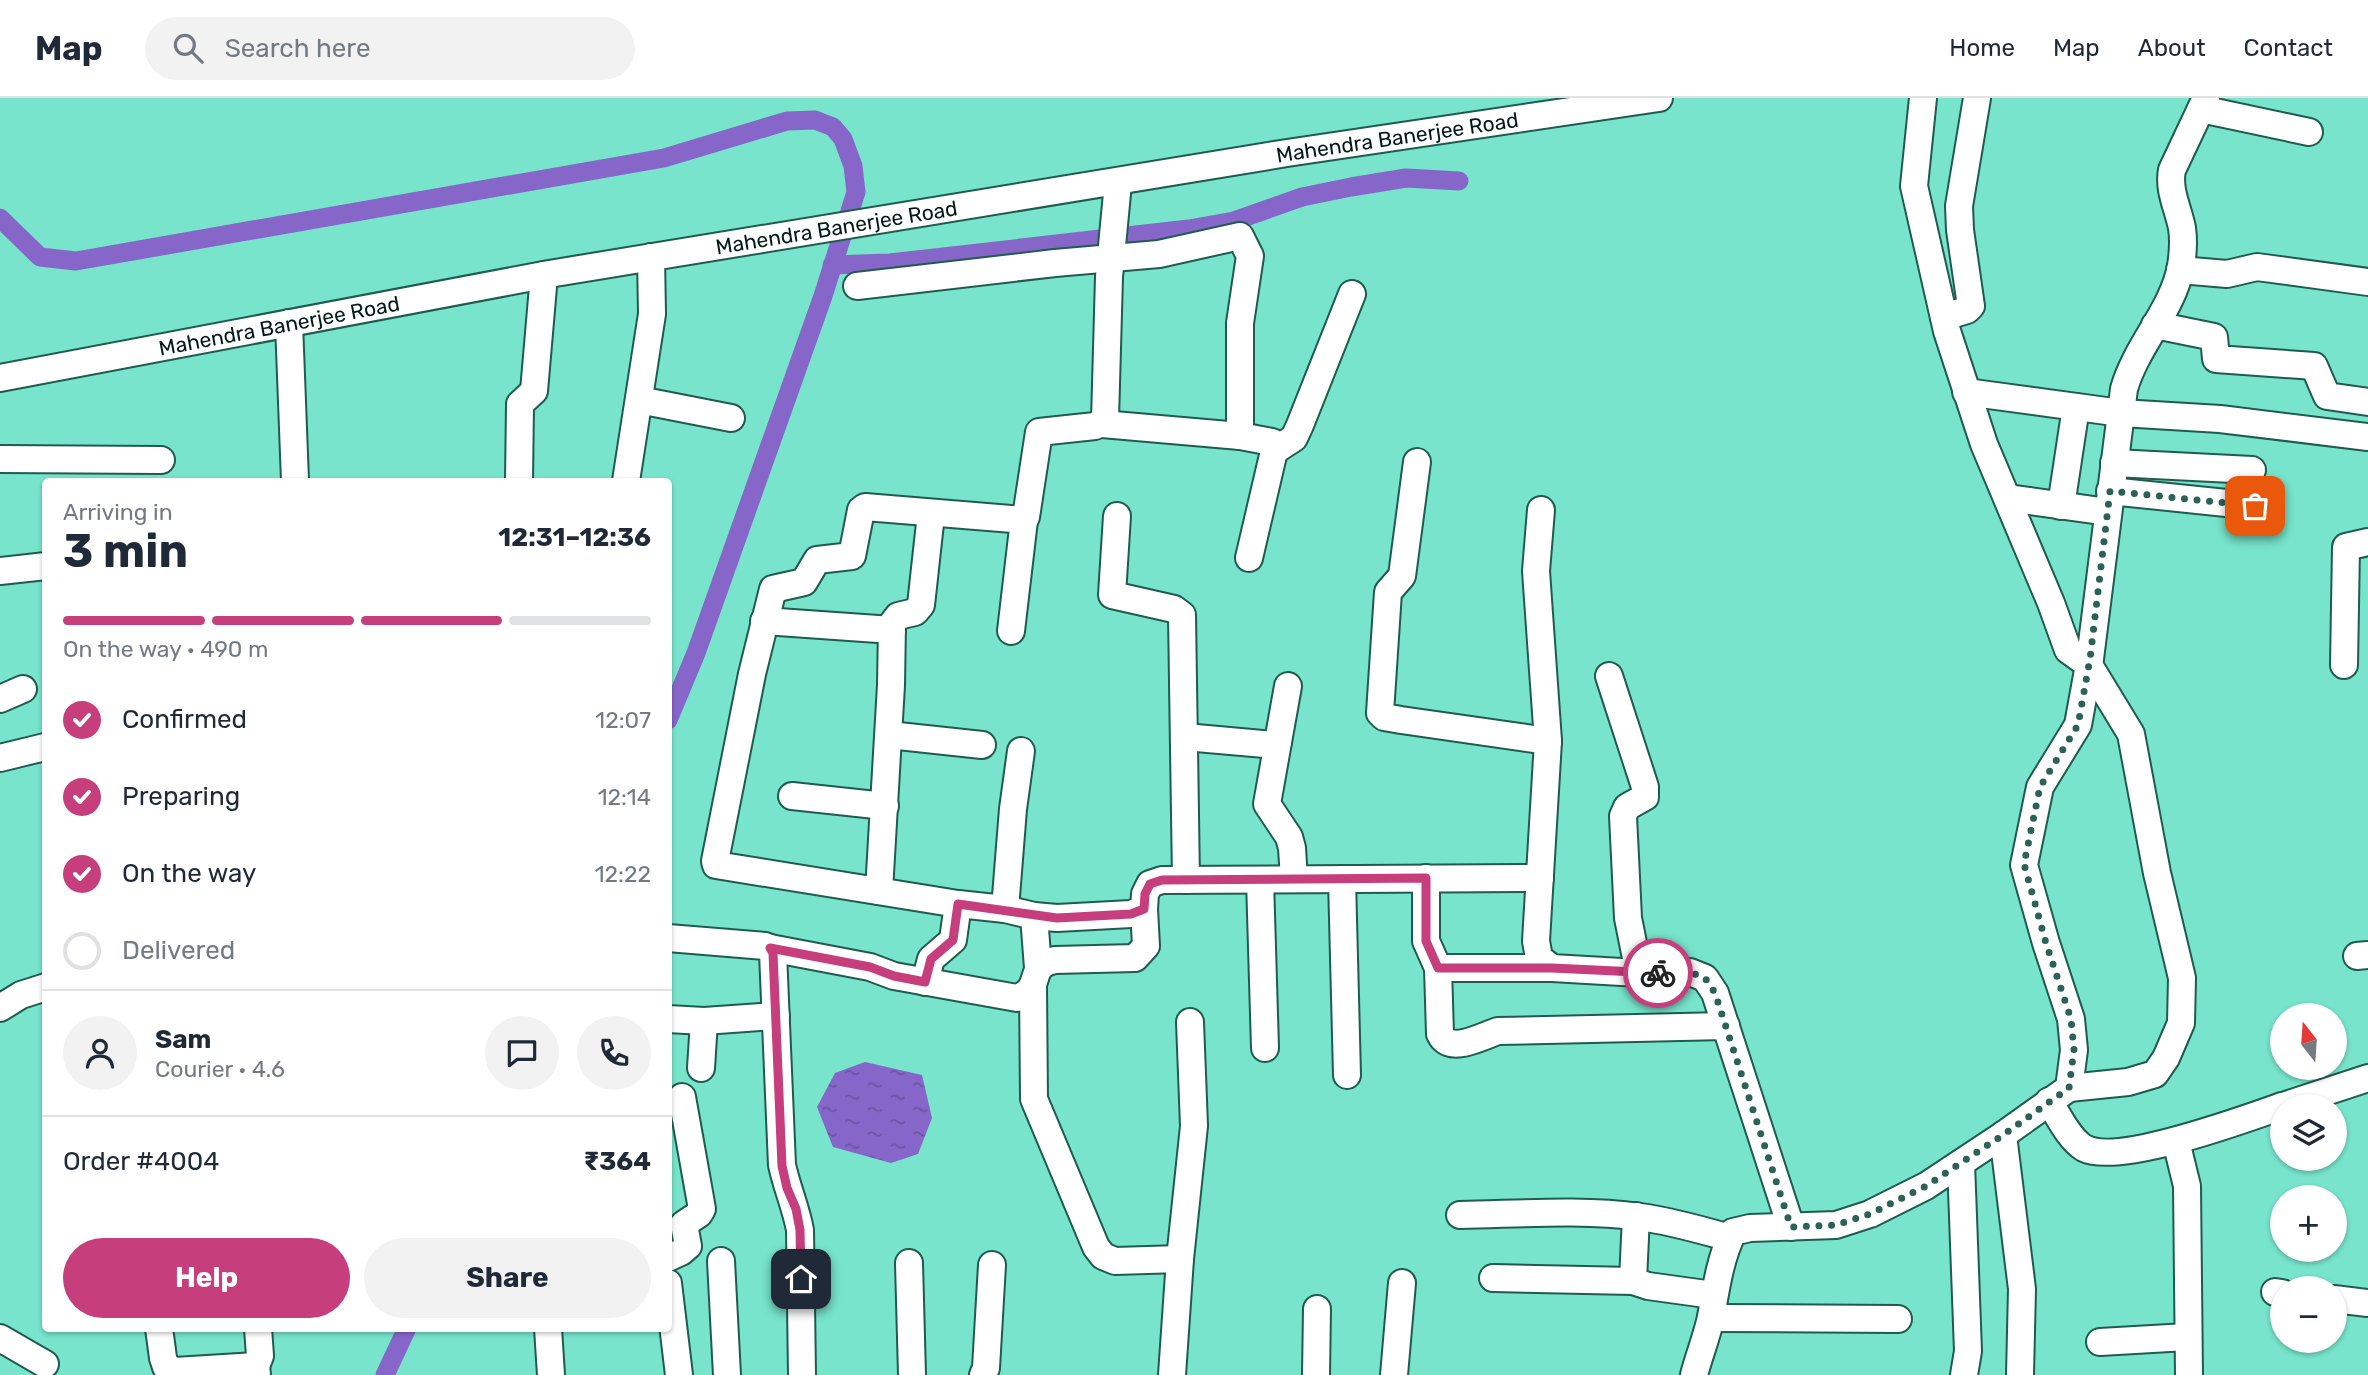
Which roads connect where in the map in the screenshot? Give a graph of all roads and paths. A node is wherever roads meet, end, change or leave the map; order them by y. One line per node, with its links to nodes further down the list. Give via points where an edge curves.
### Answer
1 (1660, 98): 6 (street, Mahendra Banerjee Road)
2 (1923, 98): 14 (street, via 1914,186)
3 (1977, 98): 14 (street, via 1959,220 1971,306)
4 (2203, 104): 5 (street); 9 (street, via 2170,178 2182,230)
5 (2309, 132)
6 (1118, 183): 7 (street); 8 (street, Mahendra Banerjee Road)
7 (1110, 255): 12 (street); 24 (street, via 1106,414); 25 (street, via 1159,254 1236,236 1243,239 1250,256 1240,323)
8 (651, 257): 10 (street, Mahendra Banerjee Road); 19 (street, via 652,314)
9 (2180, 270): 11 (street, via 2227,274 2257,267); 16 (street)
10 (544, 275): 15 (street, Mahendra Banerjee Road); 34 (street, via 534,391 520,404)
11 (2368, 282)
12 (856, 286)
13 (1352, 293): 27 (street, via 1294,438)
14 (1944, 317): 18 (street)
15 (289, 324): 17 (street, Mahendra Banerjee Road); 33 (street)
16 (2155, 325): 20 (street, via 2214,337 2216,359 2314,366 2327,396); 22 (street, via 2128,375)
17 (5, 372)
18 (1966, 392): 21 (street); 36 (street)
19 (639, 400): 23 (street); 35 (street)
20 (2368, 402)
21 (2076, 407): 22 (street); 38 (street)
22 (2120, 413): 26 (street, via 2220,419); 31 (street)
23 (731, 418)
24 (1102, 424): 25 (street); 43 (street, via 1039,432)
25 (1240, 436): 27 (street, via 1272,442)
26 (2368, 437)
27 (1274, 451): 45 (street)
28 (0, 459): 29 (street)
29 (162, 460)
30 (1417, 462): 57 (street, via 1402,576 1388,592 1380,713)
31 (2114, 463): 32 (street); 37 (street)
32 (2252, 470)
33 (295, 478)
34 (519, 478)
35 (626, 478)
36 (2008, 498): 38 (street); 51 (street, via 2068,650)
37 (2109, 501): 38 (street); 39 (street); 51 (street)
38 (2061, 506)
39 (2255, 506)
40 (1541, 510): 57 (street, via 1536,571)
41 (931, 514): 43 (street); 48 (street, via 865,507 852,556 817,559 804,582 772,589); 49 (street, via 921,605 894,619)
42 (1116, 516): 56 (street, via 1112,595 1174,609 1182,615)
43 (1024, 520): 50 (street)
44 (2368, 542): 52 (street, via 2346,547)
45 (1249, 558)
46 (42, 566): 47 (street)
47 (0, 571)
48 (764, 621): 49 (street); 71 (street, via 716,865)
49 (892, 630): 55 (street)
50 (1011, 631)
51 (2089, 665): 95 (street, via 2078,725 2040,787 2024,864 2071,1019 2074,1050); 95 (street, via 2131,734 2182,978 2181,1023 2155,1073)
52 (2344, 665)
53 (1609, 676): 80 (street, via 1645,786 1645,797 1627,807 1623,816 1628,918)
54 (1288, 687): 58 (street)
55 (889, 735): 59 (street); 64 (street)
56 (1185, 737): 58 (street, via 1271,746); 68 (street)
57 (1548, 741): 66 (street)
58 (1278, 742): 70 (street, via 1267,804 1289,837)
59 (982, 745)
60 (42, 748): 62 (street)
61 (1021, 751): 73 (street)
62 (0, 758)
63 (792, 796): 64 (street)
64 (885, 806): 71 (street)
65 (1426, 878): 66 (street); 67 (street); 78 (street, via 1426,941)
66 (1540, 878): 79 (street, via 1536,941 1539,958)
67 (1342, 879): 70 (street); 92 (street)
68 (1186, 880): 69 (street); 74 (street, via 1150,884)
69 (1259, 880): 70 (street); 90 (street)
70 (1294, 880)
71 (879, 891): 72 (street)
72 (958, 904): 73 (street); 82 (street, via 953,940 931,959)
73 (1005, 909): 75 (street)
74 (1144, 909): 75 (street, via 1131,914); 81 (street, via 1146,946 1135,958 1044,962)
75 (1034, 916): 81 (street)
76 (672, 939): 77 (street)
77 (770, 948): 82 (street); 85 (street)
78 (1438, 968): 79 (street); 89 (street, via 1440,1034 1448,1044 1498,1031)
79 (1552, 968): 80 (street)
80 (1639, 973): 89 (street, via 1690,972 1705,978)
81 (1035, 978): 82 (street, via 1027,995 1017,998); 106 (street, via 1034,1099 1096,1247 1115,1261)
82 (925, 982)
83 (42, 988): 84 (street, via 20,995)
84 (0, 1009)
85 (776, 1016): 87 (street); 130 (street, via 782,1166 800,1230)
86 (672, 1019): 87 (street)
87 (704, 1021): 91 (street)
88 (1190, 1022): 106 (street, via 1194,1126)
89 (1726, 1026): 103 (street)
90 (1265, 1048)
91 (701, 1068)
92 (1347, 1074)
93 (2368, 1078): 94 (street)
94 (2319, 1094)
95 (2059, 1095): 98 (street); 99 (street, via 2073,1137 2085,1148 2106,1153)
96 (682, 1097): 105 (street, via 702,1209 684,1224 688,1246)
97 (2270, 1110): 99 (street)
98 (2003, 1135): 100 (street); 138 (street, via 2022,1289)
99 (2176, 1141): 122 (street, via 2187,1186)
100 (1961, 1163): 103 (street, via 1870,1214 1836,1225); 137 (street, via 1968,1351)
101 (1461, 1215): 102 (street)
102 (1636, 1216): 104 (street); 111 (street)
103 (1791, 1227): 104 (street, via 1750,1228 1733,1232)
104 (1730, 1238): 115 (street)
105 (672, 1256)
106 (1180, 1259): 133 (street)
107 (721, 1261): 129 (street)
108 (909, 1263): 131 (street)
109 (992, 1265): 132 (street)
110 (1493, 1278): 111 (street)
111 (1633, 1281): 115 (street)
112 (1402, 1283): 135 (street)
113 (2347, 1301): 114 (street)
114 (2368, 1303)
115 (1712, 1307): 118 (street); 136 (street)
116 (1317, 1309): 134 (street)
117 (672, 1316): 128 (street)
118 (1898, 1319)
119 (160, 1332): 126 (street, via 166,1367 175,1371)
120 (258, 1332): 126 (street)
121 (548, 1332): 127 (street)
122 (2187, 1337): 124 (street); 139 (street)
123 (0, 1338): 125 (street)
124 (2100, 1342)
125 (46, 1364)
126 (257, 1371)
127 (551, 1375)
128 (679, 1375)
129 (727, 1375)
130 (802, 1375)
131 (912, 1375)
132 (983, 1375)
133 (1172, 1375)
134 (1316, 1375)
135 (1394, 1375)
136 (1693, 1375)
137 (1964, 1375)
138 (2020, 1375)
139 (2189, 1375)

